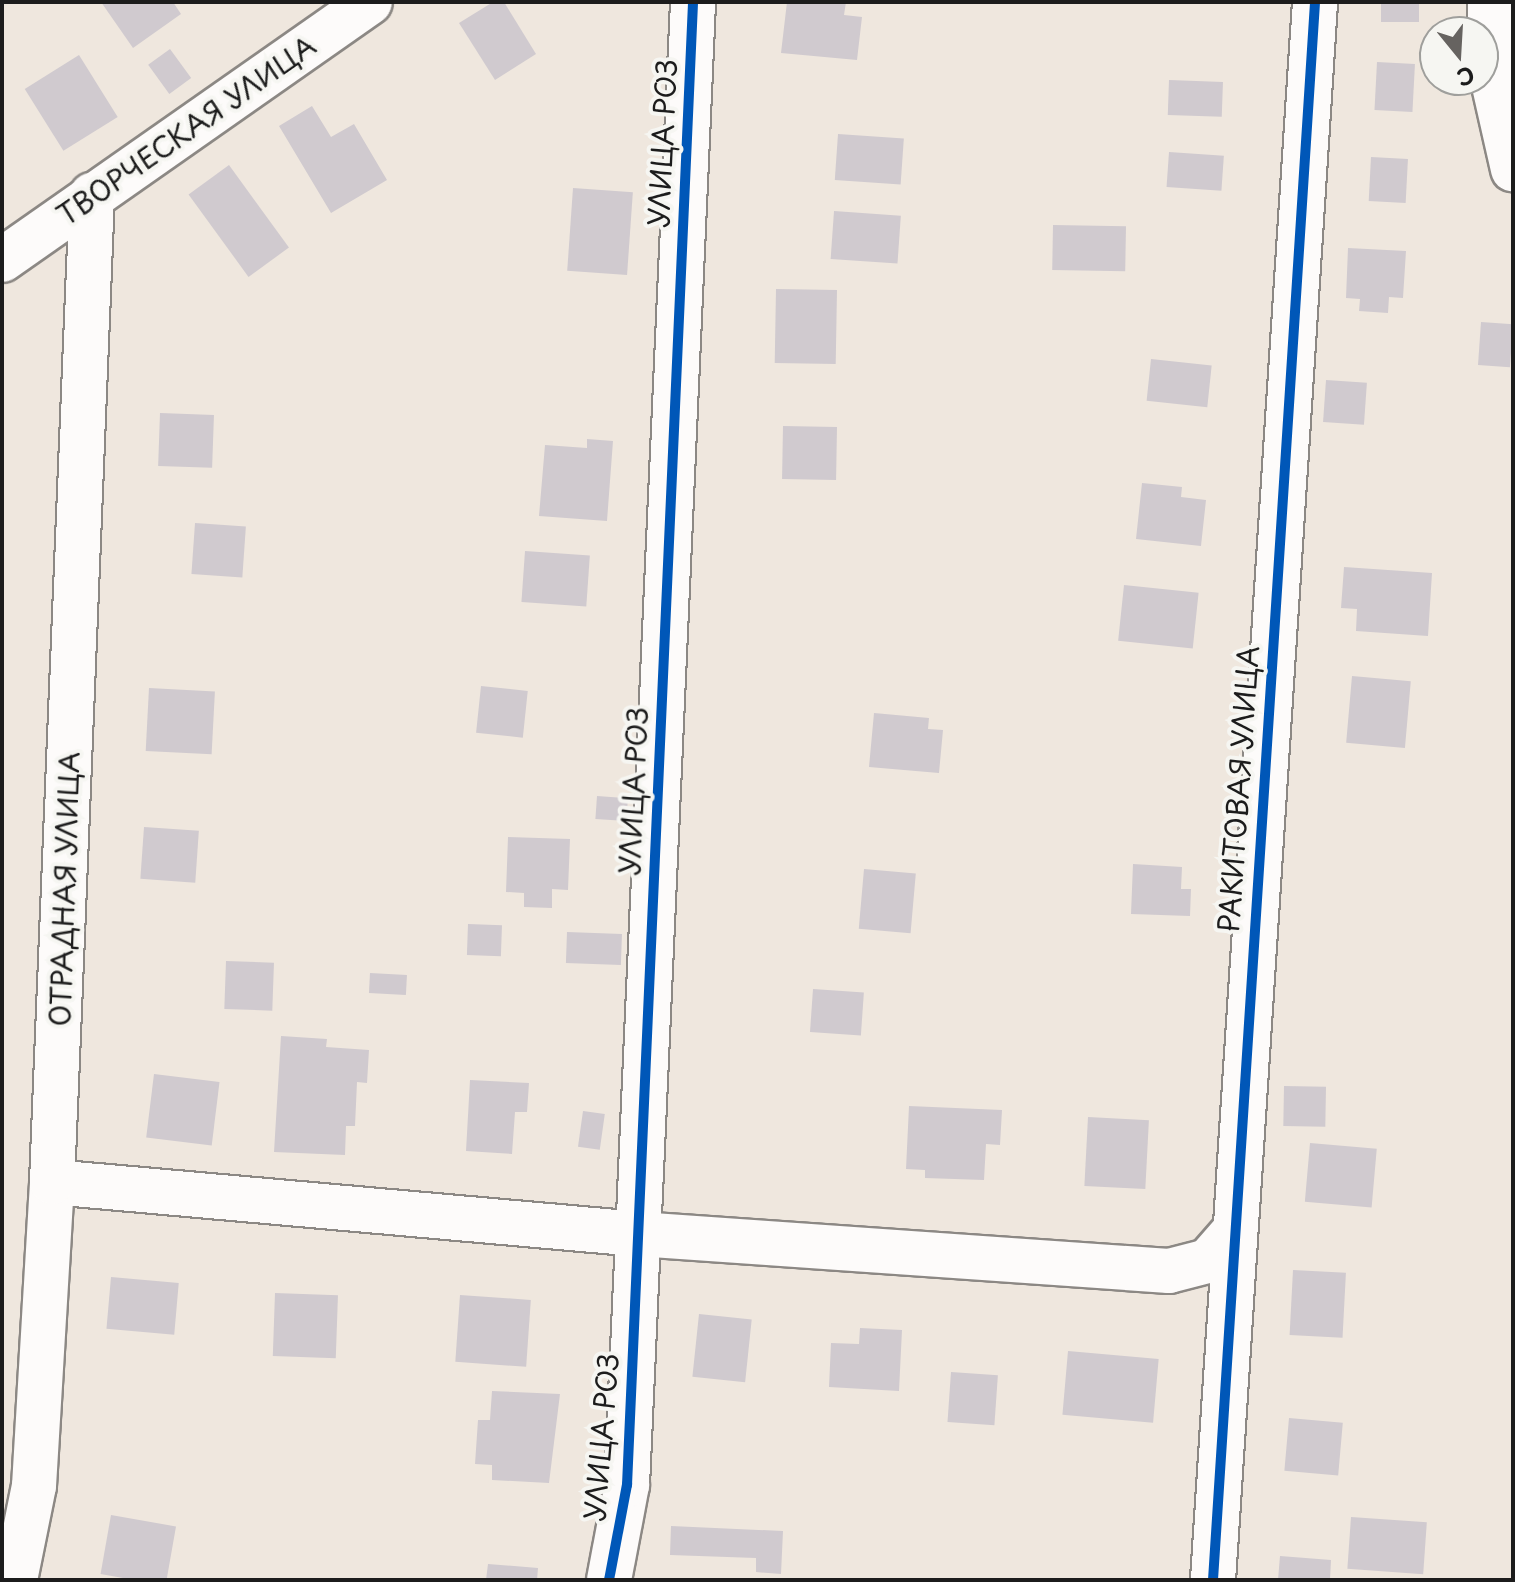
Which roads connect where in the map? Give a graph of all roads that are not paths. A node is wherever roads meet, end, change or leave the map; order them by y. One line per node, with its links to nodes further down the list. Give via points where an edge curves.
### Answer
1 (370, 2): 6 (street, ТВОРЧЕСКАЯ УЛИЦА)
2 (693, 2): 9 (street, УЛИЦА РОЗ)
3 (1315, 2): 10 (street, РАКИТОВАЯ УЛИЦА)
4 (1490, 2): 5 (street, via 1490,68)
5 (1513, 169)
6 (92, 195): 7 (street, ТВОРЧЕСКАЯ УЛИЦА); 8 (street, ОТРАДНАЯ УЛИЦА)
7 (2, 260)
8 (52, 1182): 9 (street); 11 (street, ОТРАДНАЯ УЛИЦА, via 34,1486)
9 (638, 1234): 10 (street, via 1169,1271 1208,1261); 12 (street, УЛИЦА РОЗ, via 627,1485)
10 (1231, 1235): 13 (street, РАКИТОВАЯ УЛИЦА)
11 (15, 1580)
12 (609, 1580)
13 (1213, 1580)

